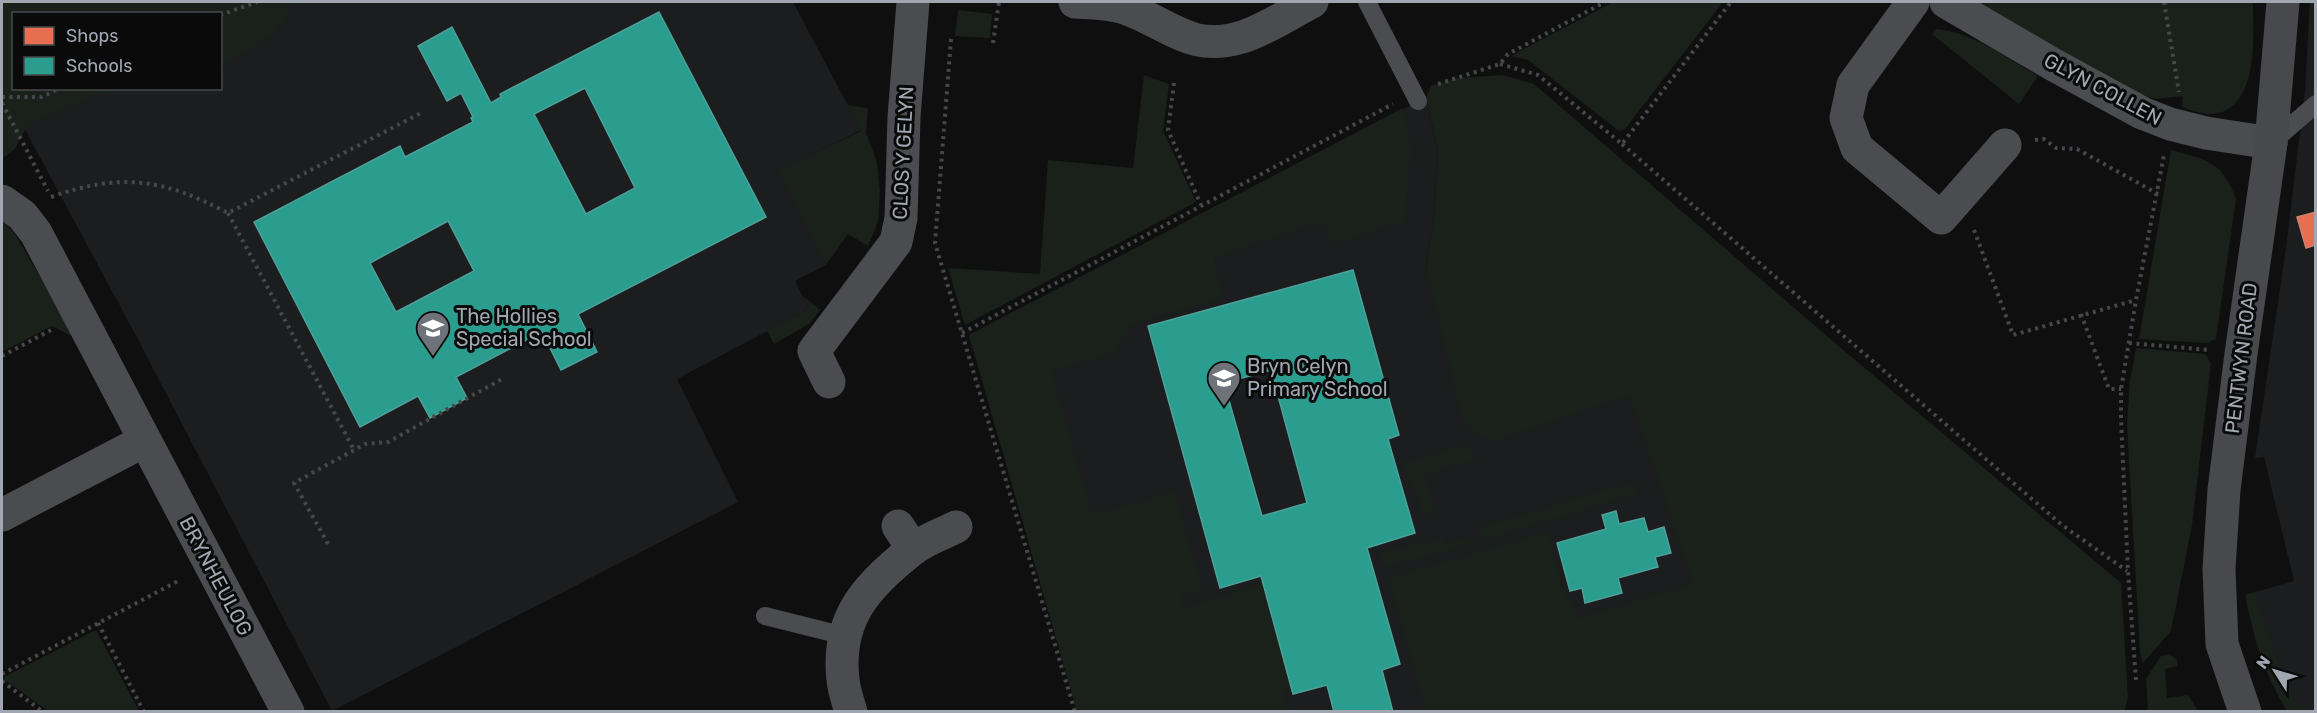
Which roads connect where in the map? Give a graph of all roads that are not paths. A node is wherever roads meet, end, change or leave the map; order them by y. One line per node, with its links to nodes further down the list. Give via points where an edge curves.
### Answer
1 (914, 2): 13 (street, CLOS Y GELYN, via 904,117 902,218 896,242 884,261 814,351)
2 (1075, 2): 3 (street, via 1122,7 1186,38 1204,42 1244,37)
3 (1312, 2)
4 (1366, 2): 8 (lane)
5 (1913, 2): 11 (street, via 1853,85 1846,118 1857,148 1941,218)
6 (1946, 2): 10 (street, GLYN COLLEN, via 2142,113 2230,138)
7 (2283, 2): 10 (street, PENTWYN ROAD)
8 (1416, 97)
9 (2316, 104): 10 (lane)
10 (2271, 143): 21 (street, PENTWYN ROAD, via 2224,490 2219,569 2222,644)
11 (2005, 145)
12 (2, 201): 14 (street, BRYNHEULOG, via 22,215 36,233)
13 (829, 382)
14 (144, 441): 15 (street); 19 (street, BRYNHEULOG)
15 (2, 515)
16 (957, 527): 18 (street, via 906,537 864,593 848,621)
17 (765, 616): 18 (lane)
18 (845, 636): 20 (street, via 843,681)
19 (288, 711)
20 (851, 711)
21 (2244, 711)

